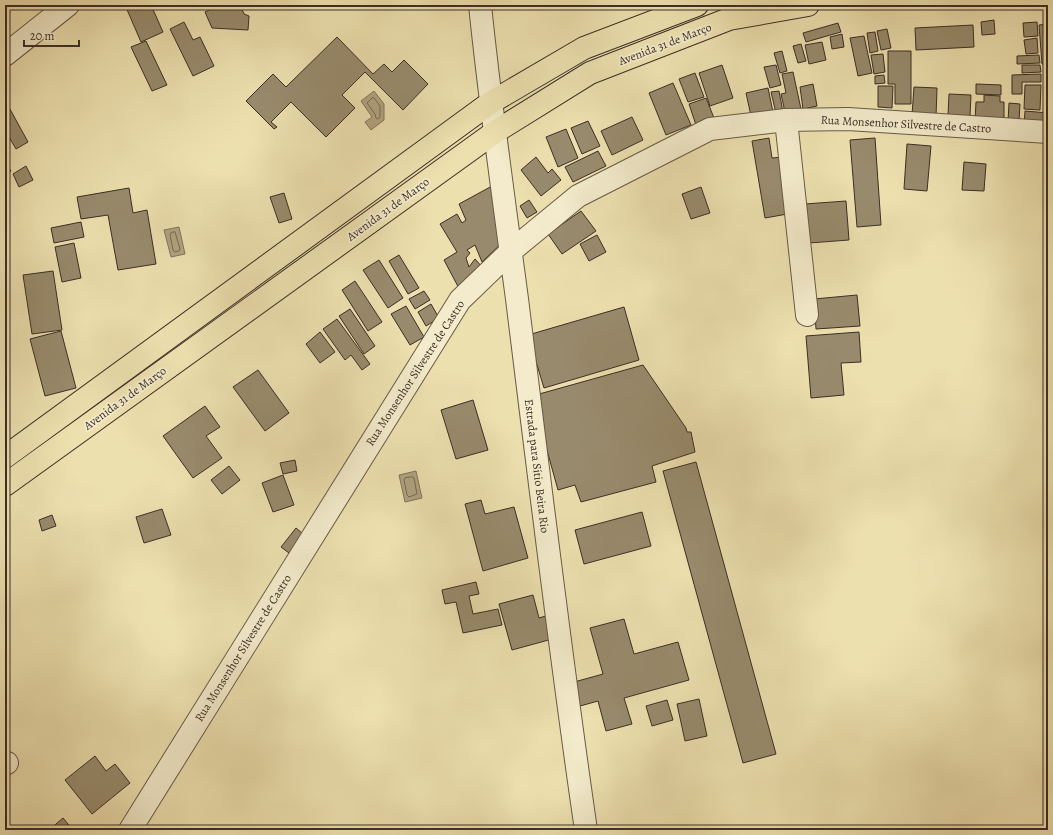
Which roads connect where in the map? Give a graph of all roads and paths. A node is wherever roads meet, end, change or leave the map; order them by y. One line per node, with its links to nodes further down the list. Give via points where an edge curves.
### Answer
1 (68, 5): 6 (street)
2 (480, 5): 7 (street, Estrada para Sítio Beira Rio)
3 (697, 5): 7 (main road, Avenida 31 de Março, via 584,48)
4 (808, 5): 5 (main road, Avenida 31 de Março)
5 (725, 12): 9 (main road, Avenida 31 de Março, via 590,73)
6 (5, 55)
7 (490, 103): 9 (street, Estrada para Sítio Beira Rio); 12 (main road, Avenida 31 de Março)
8 (786, 120): 10 (street, Rua Monsenhor Silvestre de Castro, via 848,119); 11 (street, Rua Monsenhor Silvestre de Castro, via 710,128 578,196); 13 (street)
9 (495, 132): 11 (street, Estrada para Sítio Beira Rio); 14 (main road, Avenida 31 de Março)
10 (1048, 132)
11 (511, 251): 17 (street, Rua Monsenhor Silvestre de Castro, via 460,300); 18 (street, Estrada para Sítio Beira Rio, via 562,669)
12 (211, 307): 14 (main road); 15 (main road, Avenida 31 de Março)
13 (807, 315)
14 (227, 325): 16 (main road, Avenida 31 de Março)
15 (5, 457)
16 (5, 485)
17 (130, 830)
18 (586, 830)

